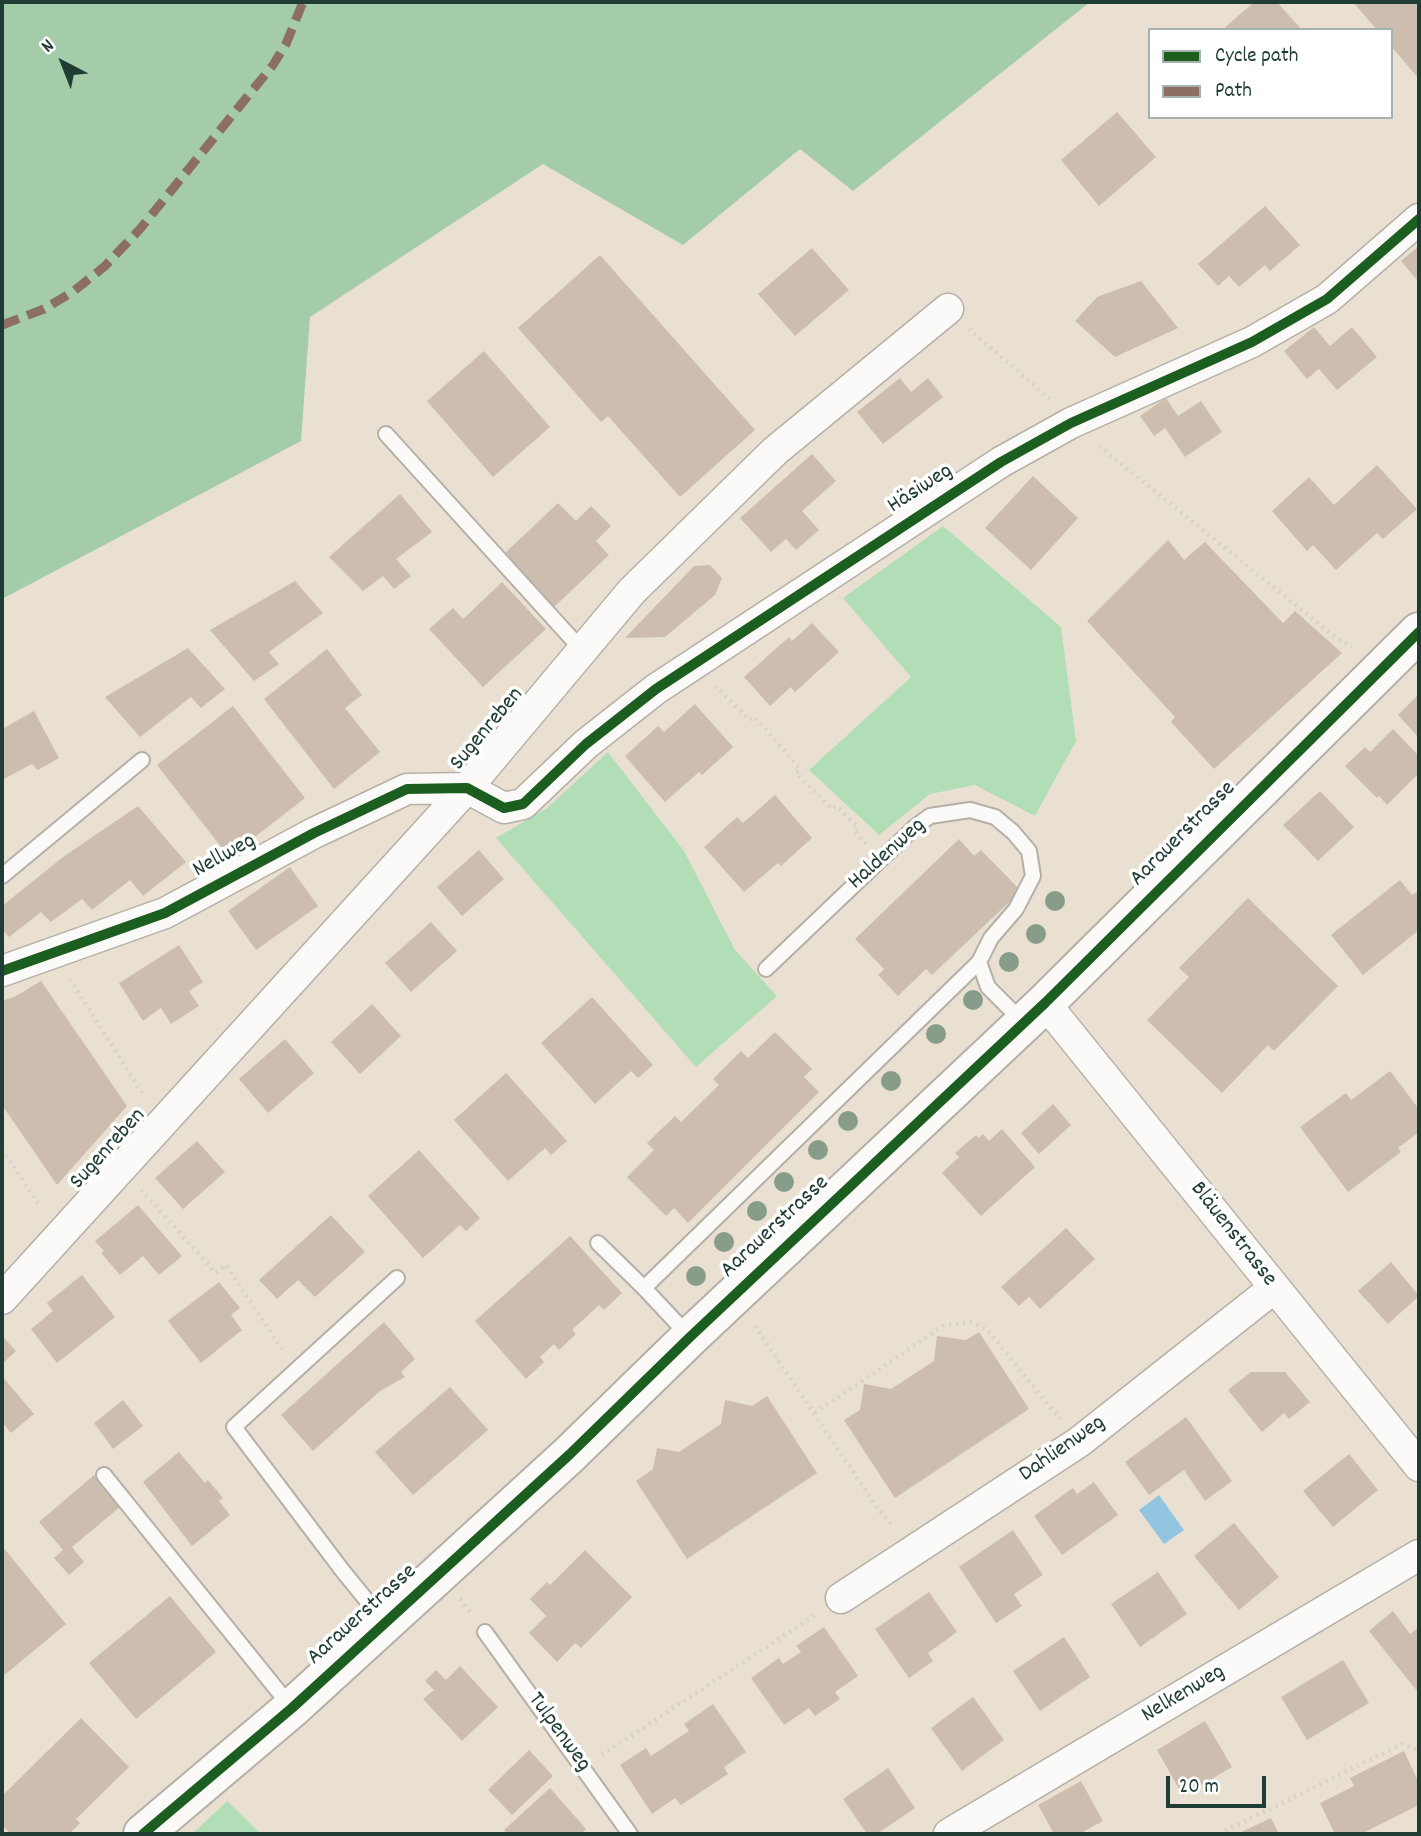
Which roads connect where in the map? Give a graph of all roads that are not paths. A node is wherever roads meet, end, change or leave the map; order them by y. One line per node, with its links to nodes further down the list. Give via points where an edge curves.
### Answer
1 (1419, 219): 7 (street, Häsiweg, via 1327,299 1252,342 1071,423 1001,462 656,689 586,744 523,804 504,808)
2 (957, 318): 5 (street, Sugenreben, via 775,451 632,591)
3 (386, 434): 5 (lane)
4 (1419, 632): 12 (main road, Aarauerstrasse)
5 (582, 650): 7 (street, Sugenreben)
6 (142, 760): 8 (lane)
7 (467, 788): 11 (street, Nellweg, via 407,789 314,833 165,914); 17 (street, Sugenreben)
8 (2, 876)
9 (979, 962): 10 (lane, Haldenweg, via 1033,876 1029,851 1013,832 995,817 970,810 930,816 915,827); 12 (lane, via 988,987); 15 (lane, Haldenweg)
10 (766, 969)
11 (2, 971)
12 (1035, 1013): 16 (street, Bläuenstrasse, via 1145,1124); 18 (main road, Aarauerstrasse)
13 (598, 1243): 15 (lane)
14 (397, 1278): 23 (lane, via 234,1427)
15 (644, 1288): 18 (lane)
16 (1274, 1288): 19 (street, Bläuenstrasse); 22 (street, Dahlienweg, via 1079,1442)
17 (2, 1299)
18 (690, 1337): 23 (main road, Aarauerstrasse)
19 (1419, 1466)
20 (104, 1475): 25 (lane)
21 (1419, 1555): 28 (street, Nelkenweg)
22 (841, 1598)
23 (386, 1625): 25 (main road, Aarauerstrasse)
24 (485, 1632): 27 (lane, Tulpenweg)
25 (292, 1708): 26 (main road, Aarauerstrasse)
26 (143, 1834)
27 (630, 1834)
28 (950, 1834)

